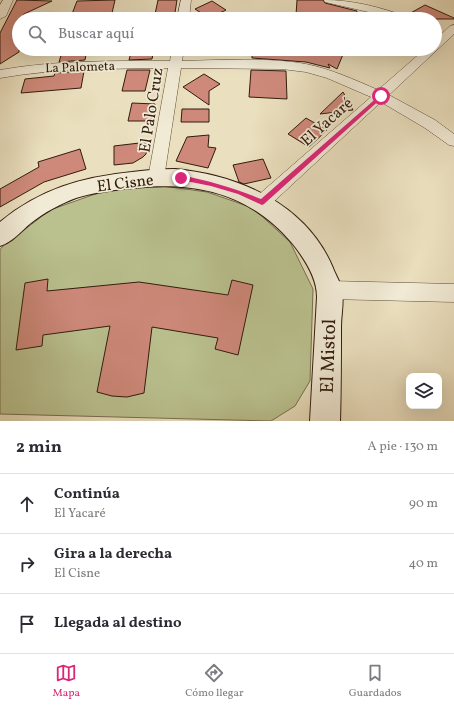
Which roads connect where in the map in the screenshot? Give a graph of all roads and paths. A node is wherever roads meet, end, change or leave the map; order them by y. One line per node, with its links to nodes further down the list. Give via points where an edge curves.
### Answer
1 (8, 0): 6 (street)
2 (186, 0): 4 (street)
3 (329, 0): 5 (street)
4 (184, 12)
5 (383, 12)
6 (0, 16)
7 (442, 31): 8 (street)
8 (452, 33): 9 (street)
9 (442, 41)
10 (177, 56): 12 (street, El Palo Cruz)
11 (424, 56): 14 (street, El Yacaré)
12 (175, 65): 13 (street, La Palometa, via 89,65 33,68); 14 (street, La Palometa, via 306,68 332,75); 16 (street, El Palo Cruz)
13 (0, 74)
14 (381, 96): 15 (street, La Palometa); 17 (street, El Yacaré)
15 (454, 141)
16 (156, 178): 17 (street, El Cisne, via 181,178 211,183); 18 (street, El Cisne, via 102,182 71,191 45,202)
17 (262, 202): 19 (street, El Cisne, via 282,216 302,238 321,267)
18 (0, 236)
19 (329, 290): 20 (street); 21 (street, El Mistol)
20 (454, 293)
21 (325, 421)

